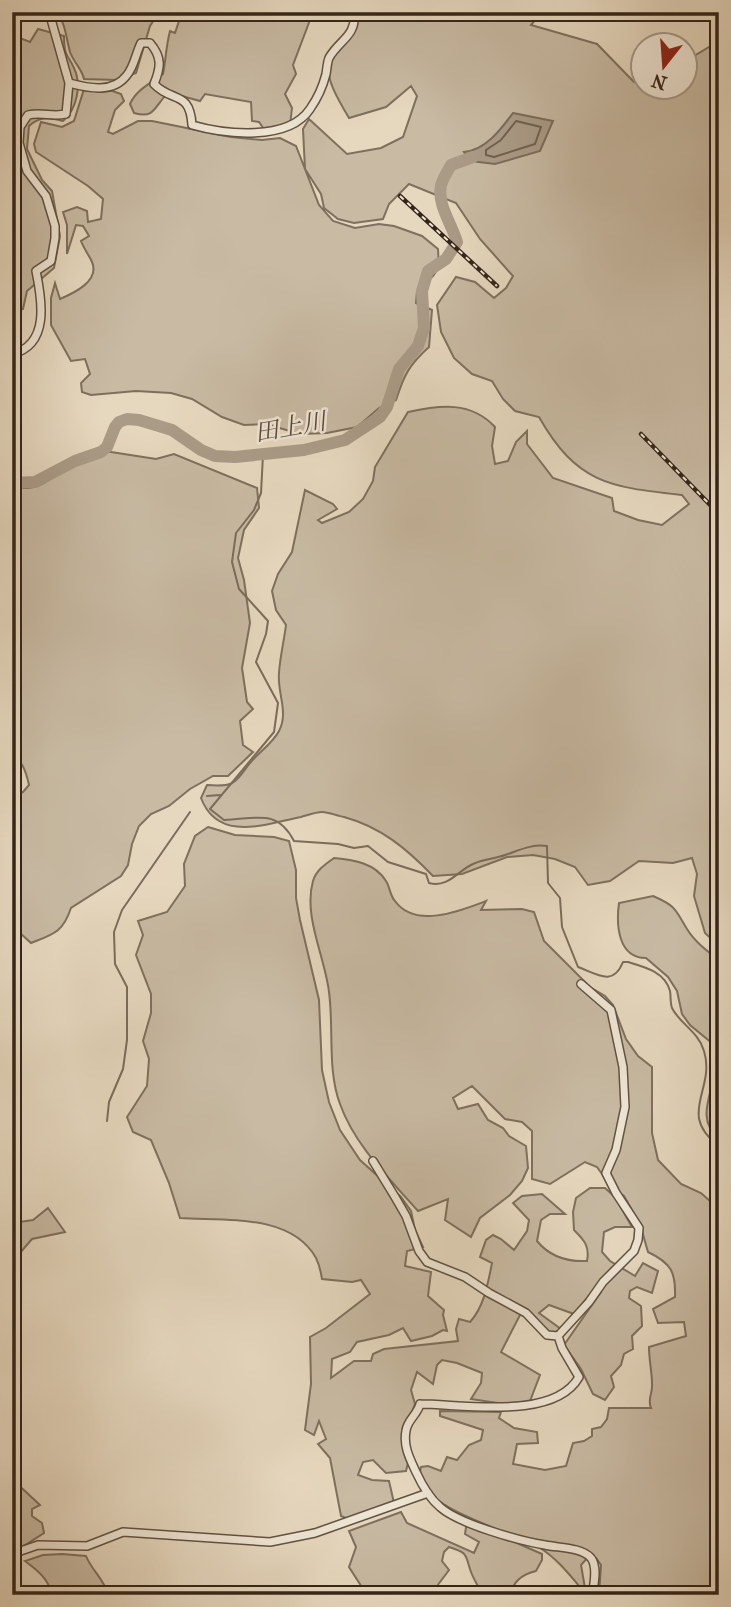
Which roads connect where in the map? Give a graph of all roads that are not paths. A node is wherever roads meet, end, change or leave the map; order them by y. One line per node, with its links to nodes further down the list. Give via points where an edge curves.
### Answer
1 (49, 12): 3 (street)
2 (354, 12): 3 (street, via 351,34 329,58 308,112 274,131 218,132 192,125 187,104 154,84 159,52 150,43 141,44 129,73 116,84 95,90)
3 (69, 83): 4 (street, via 66,114 28,115 20,127 24,165 47,196 55,239 51,261 36,271 42,302 38,332 28,347)
4 (12, 354)
5 (581, 984): 7 (street, via 611,1010 626,1097 617,1150 607,1173 639,1228 634,1251)
6 (373, 1161): 7 (street, via 427,1262 465,1277 526,1313 547,1335)
7 (558, 1336): 8 (street, via 579,1377 563,1394 511,1407 420,1404 408,1422 405,1442)
8 (428, 1493): 9 (street, via 270,1542 123,1532 87,1546 38,1545); 10 (street, via 448,1513 479,1526 584,1554 595,1568)
9 (12, 1554)
10 (592, 1595)

